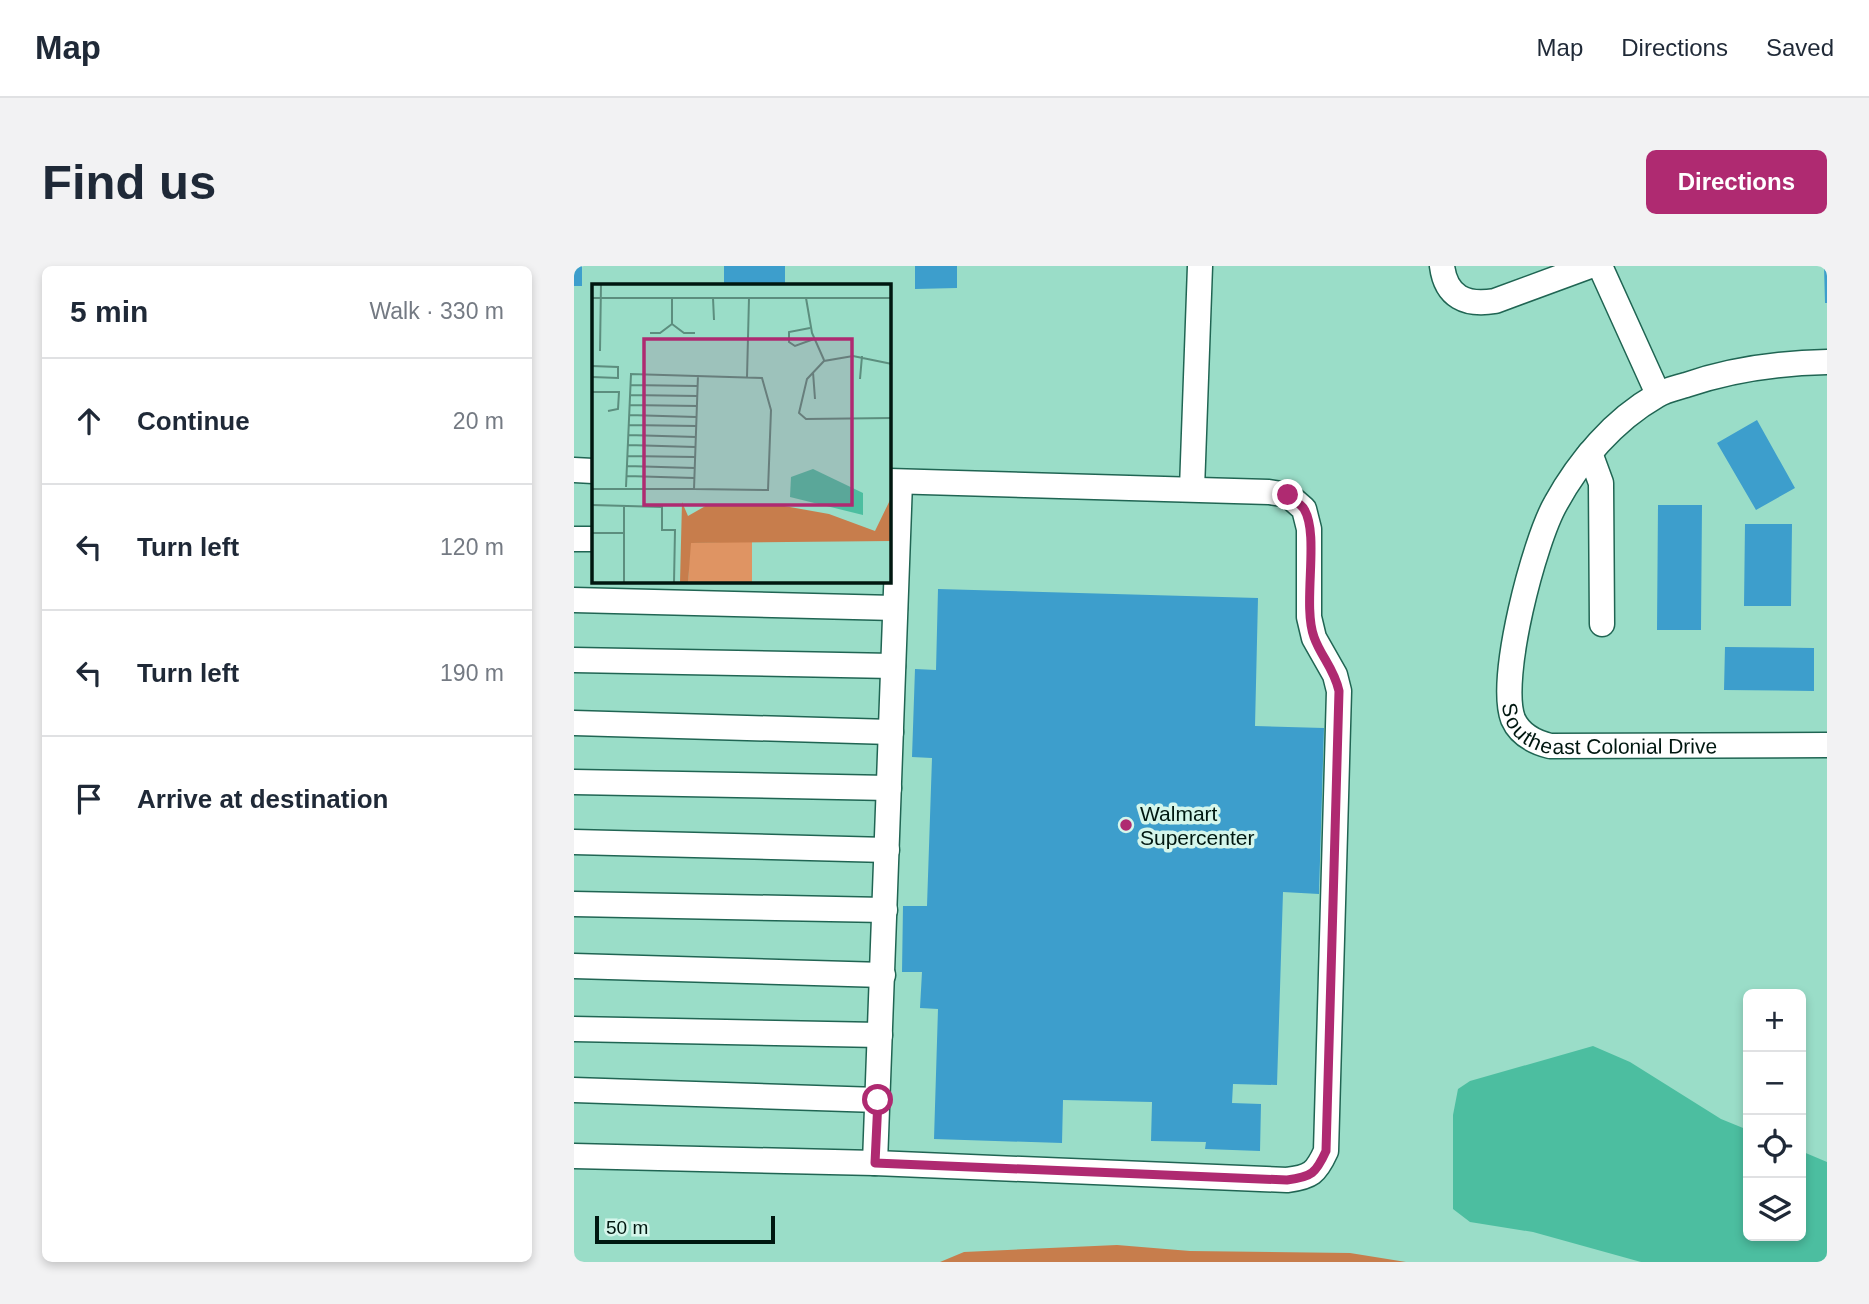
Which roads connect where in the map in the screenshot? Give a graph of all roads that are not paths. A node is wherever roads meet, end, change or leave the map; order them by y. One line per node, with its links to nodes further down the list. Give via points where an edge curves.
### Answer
1 (1200, 266): 11 (street)
2 (1441, 266): 3 (street, via 1452,292 1481,304)
3 (1590, 266)
4 (1600, 266): 6 (street)
5 (1827, 362): 6 (street, Southeast Colonial Drive, via 1758,367)
6 (1658, 394): 7 (street, Southeast Colonial Drive)
7 (1590, 453): 17 (street, via 1601,483); 22 (street, Southeast Colonial Drive, via 1554,506 1527,579 1510,691 1514,721 1523,733 1550,746)
8 (574, 470): 9 (street)
9 (592, 471)
10 (894, 481): 11 (street); 14 (street)
11 (1192, 489): 36 (street, via 1288,495 1304,509 1310,529 1310,617 1314,638 1339,691 1326,1151 1318,1168 1306,1178 1287,1180)
12 (574, 539): 13 (street)
13 (592, 539)
14 (893, 547): 16 (street)
15 (574, 600): 16 (street)
16 (895, 608): 19 (street)
17 (1601, 624)
18 (574, 660): 19 (street)
19 (893, 666): 21 (street)
20 (574, 723): 21 (street)
21 (891, 732): 24 (street)
22 (1827, 746)
23 (574, 782): 24 (street)
24 (889, 788): 26 (street)
25 (574, 842): 26 (street)
26 (887, 850): 28 (street)
27 (574, 904): 28 (street)
28 (885, 910): 30 (street)
29 (574, 966): 30 (street)
30 (883, 975): 32 (street)
31 (574, 1029): 32 (street)
32 (880, 1035): 34 (street)
33 (574, 1090): 34 (street)
34 (878, 1100): 36 (street)
35 (574, 1156): 36 (street)
36 (875, 1163)

